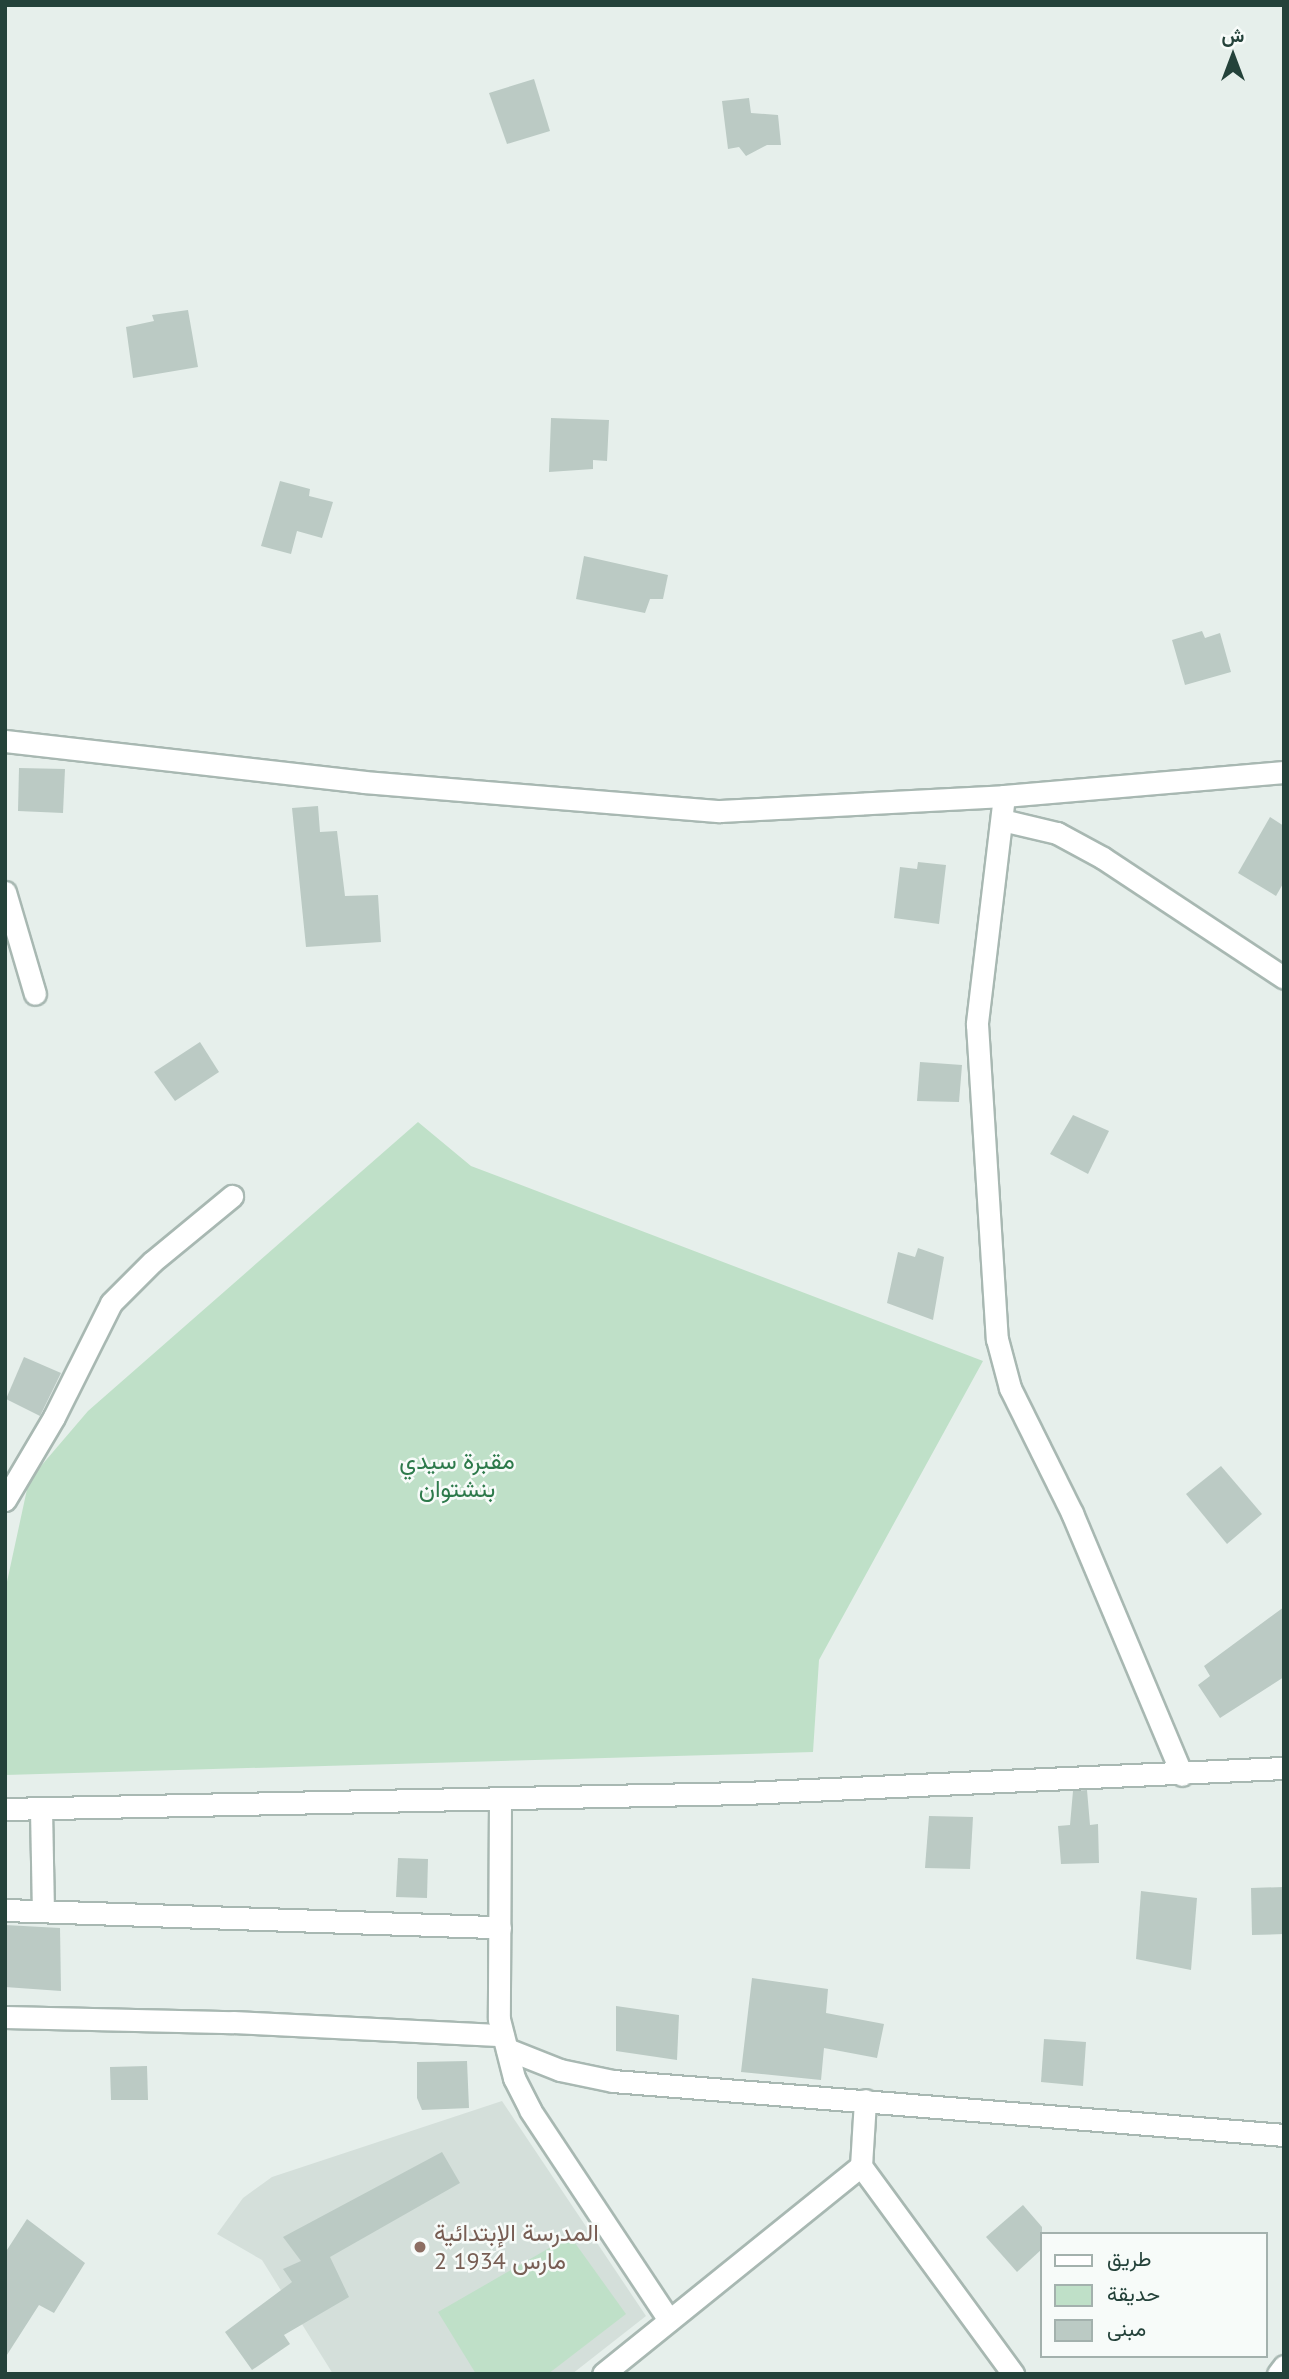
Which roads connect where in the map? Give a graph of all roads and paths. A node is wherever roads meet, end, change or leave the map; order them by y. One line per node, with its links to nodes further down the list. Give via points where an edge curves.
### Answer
1 (5, 741): 3 (street, via 364,782 720,811)
2 (1284, 772): 3 (street)
3 (1004, 796): 4 (street)
4 (1002, 820): 6 (street, via 1057,833 1091,852); 11 (street, via 977,1024 997,1339 1010,1388 1072,1513)
5 (5, 892): 7 (street)
6 (1284, 978)
7 (35, 994)
8 (232, 1196): 9 (street, via 152,1262 111,1303 54,1418)
9 (5, 1500)
10 (1284, 1768): 11 (street)
11 (1182, 1775): 12 (street)
12 (500, 1800): 14 (street); 17 (street)
13 (5, 1809): 14 (street)
14 (41, 1809): 16 (street)
15 (5, 1910): 16 (street)
16 (43, 1910): 17 (street)
17 (500, 1927): 19 (street, via 499,2019)
18 (5, 2017): 19 (street)
19 (505, 2042): 20 (street, via 584,2077); 23 (street, via 530,2110)
20 (866, 2100): 21 (street); 22 (street)
21 (1284, 2135)
22 (861, 2166): 23 (street); 26 (street)
23 (668, 2320): 25 (street)
24 (1284, 2366): 27 (street)
25 (603, 2374)
26 (1013, 2374)
27 (1278, 2374)

